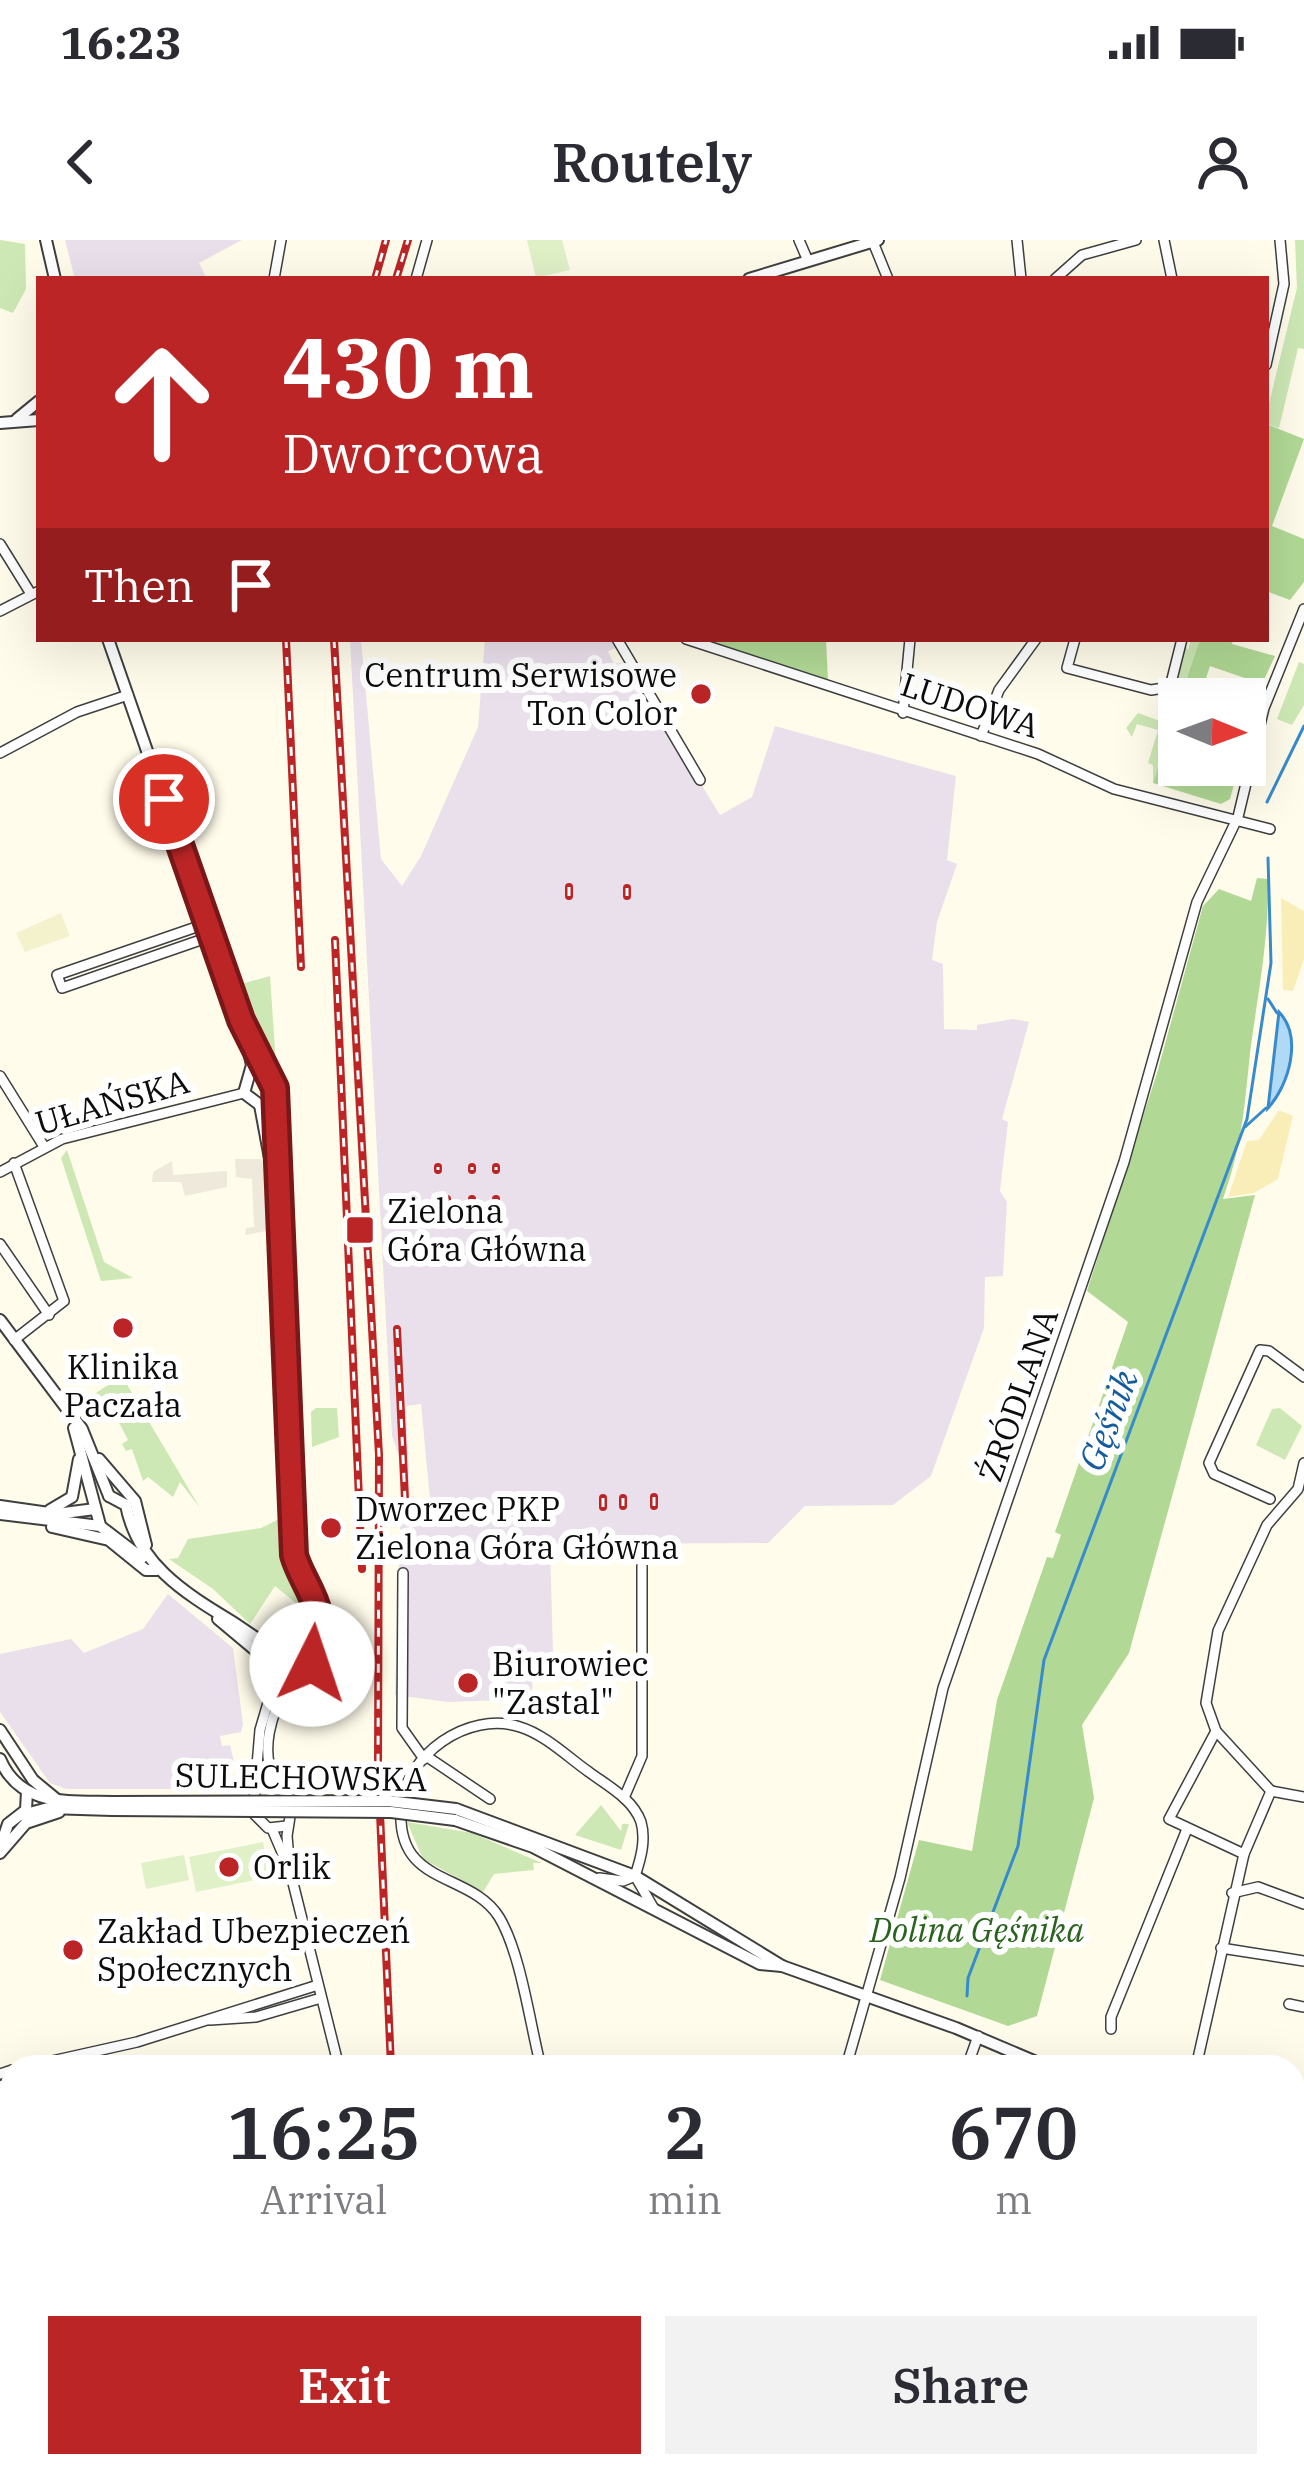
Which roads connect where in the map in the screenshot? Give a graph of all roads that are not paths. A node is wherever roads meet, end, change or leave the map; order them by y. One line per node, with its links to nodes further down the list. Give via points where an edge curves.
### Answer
1 (46, 240): 11 (street)
2 (281, 240): 12 (street)
3 (799, 240): 10 (street)
4 (1017, 240): 16 (street)
5 (1136, 240): 17 (street, via 1082,255)
6 (1164, 240): 18 (street)
7 (1280, 240): 19 (street, via 1284,284)
8 (428, 241): 13 (street)
9 (876, 241): 10 (street); 15 (street)
10 (808, 261): 14 (street)
11 (54, 276)
12 (275, 276)
13 (417, 276)
14 (759, 276)
15 (887, 276)
16 (1021, 276)
17 (1058, 276)
18 (1171, 276)
19 (1269, 352)
20 (36, 403): 21 (street)
21 (11, 422)
22 (0, 544): 23 (street)
23 (35, 593): 25 (street)
24 (1304, 609): 38 (street, ŹRÓDLANA, via 1264,708)
25 (0, 611)
26 (109, 642): 33 (street)
27 (619, 642): 37 (street)
28 (695, 642): 34 (street, LUDOWA)
29 (910, 642): 34 (street)
30 (1034, 642): 35 (street, via 999,690)
31 (1074, 642): 32 (street, via 1067,668 1150,690 1170,687)
32 (1181, 642)
33 (128, 695): 36 (street); 40 (street)
34 (904, 713): 35 (street, LUDOWA)
35 (981, 736): 38 (street, LUDOWA, via 1114,789)
36 (0, 753)
37 (700, 780)
38 (1238, 817): 39 (street); 110 (street, ŹRÓDLANA, via 1197,902 1107,1214 943,1688)
39 (1270, 829)
40 (210, 929): 40 (street, via 57,975 62,988); 41 (street)
41 (241, 1020): 43 (street); 44 (street)
42 (0, 1076): 48 (street)
43 (267, 1076): 44 (street); 46 (street)
44 (250, 1077): 45 (street)
45 (244, 1093): 47 (street); 48 (street, UŁAŃSKA)
46 (273, 1097): 47 (street); 51 (street)
47 (260, 1106): 51 (street)
48 (43, 1145): 49 (street, UŁAŃSKA)
49 (14, 1163): 50 (street, UŁAŃSKA); 53 (street, via 64,1301)
50 (0, 1172)
51 (278, 1197): 71 (street, via 287,1529)
52 (0, 1244): 53 (street)
53 (50, 1315): 55 (street)
54 (0, 1320): 55 (street)
55 (14, 1340): 57 (street)
56 (1304, 1377): 61 (street, via 1260,1350 1210,1462 1214,1474)
57 (85, 1443): 60 (street); 62 (street); 64 (street, via 72,1497); 69 (street, via 135,1501)
58 (1304, 1463): 59 (street)
59 (1301, 1487): 80 (street, via 1267,1525 1218,1631 1206,1703)
60 (109, 1496): 62 (street); 65 (street, via 123,1501)
61 (1270, 1499)
62 (95, 1509): 64 (street); 67 (street)
63 (0, 1510): 64 (street); 66 (street)
64 (41, 1512)
65 (128, 1516): 67 (street, via 120,1528); 69 (street)
66 (27, 1518): 67 (street); 69 (street, via 109,1540)
67 (105, 1528): 69 (street)
68 (642, 1556): 89 (street, via 642,1756)
69 (155, 1568): 72 (street)
70 (404, 1573): 81 (street, via 402,1728)
71 (310, 1595): 73 (street, via 308,1624); 75 (street, via 319,1618)
72 (212, 1612): 74 (street); 76 (street)
73 (295, 1645): 74 (street); 75 (street)
74 (280, 1648): 76 (street)
75 (309, 1654): 78 (street, via 309,1677)
76 (270, 1665): 77 (street)
77 (274, 1678): 78 (street); 84 (street, via 259,1738)
78 (289, 1687): 83 (street, via 270,1732)
79 (0, 1730): 91 (street)
80 (1216, 1731): 87 (street); 97 (street, via 1169,1819)
81 (425, 1758): 89 (street, SULECHOWSKA, via 465,1729 516,1725); 90 (street); 119 (street, via 403,1798 406,1840 429,1873 497,1914)
82 (0, 1759): 86 (street)
83 (275, 1780): 84 (street); 95 (street, via 293,1797)
84 (260, 1785): 96 (street, via 254,1813)
85 (0, 1786): 86 (street)
86 (23, 1788): 91 (street, SULECHOWSKA); 94 (street, via 29,1804)
87 (1271, 1791): 88 (street); 99 (street)
88 (1304, 1797)
89 (624, 1798): 102 (street, via 642,1829)
90 (490, 1799)
91 (61, 1806): 93 (street, SULECHOWSKA, bridge, via 388,1801); 94 (street, SULECHOWSKA); 98 (street, via 26,1823)
92 (0, 1815): 94 (street, SULECHOWSKA)
93 (456, 1815): 101 (street, SULECHOWSKA); 102 (street, SULECHOWSKA)
94 (19, 1816): 98 (street)
95 (287, 1826): 96 (street); 100 (street)
96 (272, 1829): 100 (street)
97 (1187, 1829): 99 (street); 115 (street)
98 (0, 1850)
99 (1244, 1854): 103 (street)
100 (290, 1871): 109 (street)
101 (588, 1875): 102 (street, SULECHOWSKA); 105 (street, SULECHOWSKA)
102 (635, 1876): 105 (street); 108 (street, SULECHOWSKA)
103 (1232, 1893): 104 (street, via 1258,1888); 106 (street)
104 (1304, 1904)
105 (656, 1911): 108 (street, SULECHOWSKA, via 760,1964)
106 (1221, 1948): 107 (street); 123 (street)
107 (1304, 1961)
108 (782, 1966): 110 (street, SULECHOWSKA)
109 (318, 1985): 111 (street); 114 (street)
110 (866, 1997): 116 (street, SULECHOWSKA); 120 (street, ŹRÓDLANA)
111 (321, 1998): 114 (street, via 256,2017); 118 (street)
112 (1289, 2004): 113 (street)
113 (1304, 2007)
114 (210, 2020): 117 (street)
115 (1112, 2029)
116 (979, 2036): 121 (street); 122 (street, SULECHOWSKA)
117 (88, 2055)
118 (335, 2055)
119 (538, 2055)
120 (849, 2055)
121 (972, 2055)
122 (1021, 2055)
123 (1199, 2055)

